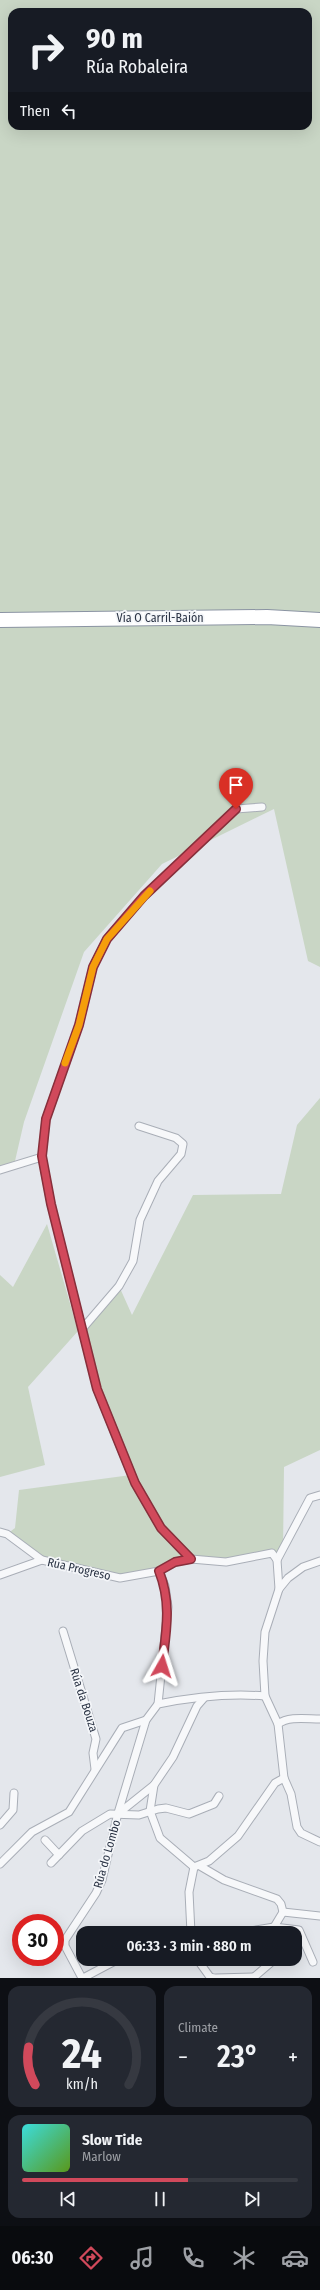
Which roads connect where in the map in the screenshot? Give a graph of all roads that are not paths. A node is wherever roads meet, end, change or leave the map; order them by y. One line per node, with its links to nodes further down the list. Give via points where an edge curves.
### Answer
1 (0, 620): 2 (highway, Vía O Carril-Baión, via 267,617)
2 (320, 620)
3 (262, 807): 5 (street, via 236,809 144,896 107,939 93,967 79,1025 46,1119)
4 (139, 1126): 7 (street, via 176,1138 183,1144 181,1154 158,1181 140,1220 133,1261 119,1286)
5 (42, 1156): 6 (street); 7 (street, via 51,1204)
6 (0, 1170)
7 (83, 1328): 10 (street, via 97,1389 135,1483 161,1528)
8 (320, 1495): 12 (street, via 310,1498)
9 (0, 1532): 11 (street, via 7,1534)
10 (191, 1559): 12 (street, Rúa Progreso, via 226,1562 272,1553); 14 (street, Rúa Progreso, via 175,1562)
11 (42, 1560): 14 (street, Rúa Progreso, via 120,1578); 15 (street, Rúa Progreso)
12 (277, 1560): 16 (street)
13 (320, 1561): 16 (street, via 298,1571)
14 (159, 1571): 20 (street, via 165,1586 168,1607)
15 (0, 1575)
16 (279, 1589): 18 (street, via 265,1632)
17 (63, 1631): 24 (street, Rúa da Bouza, via 96,1739 93,1753)
18 (265, 1696): 19 (street, via 226,1695); 23 (street)
19 (204, 1698): 20 (street); 26 (street, via 197,1706 173,1757)
20 (158, 1704): 22 (street)
21 (320, 1719): 23 (street, via 283,1720)
22 (146, 1720): 24 (street, Rúa da Bouza, via 122,1728); 30 (street, Rúa do Lombo)
23 (278, 1724): 25 (street)
24 (95, 1769): 36 (street, Rúa da Bouza, via 69,1812 32,1832)
25 (284, 1778): 34 (street, via 292,1794 297,1827 301,1833); 38 (street, via 276,1784 238,1836 227,1847)
26 (154, 1785): 29 (street); 30 (street)
27 (14, 1793): 31 (street, via 14,1810)
28 (219, 1796): 29 (street, via 214,1804 189,1814 166,1808)
29 (150, 1811): 30 (street, via 131,1816); 38 (street, via 160,1838)
30 (118, 1813): 35 (street, via 100,1819 82,1831); 49 (street, Rúa do Lombo, via 102,1880 64,1946)
31 (0, 1825)
32 (320, 1837): 34 (street)
33 (45, 1840): 35 (street)
34 (320, 1842)
35 (59, 1855): 37 (street)
36 (1, 1859)
37 (51, 1863)
38 (197, 1867): 39 (street, via 276,1899 281,1904); 41 (street, via 189,1892)
39 (283, 1912): 40 (street); 42 (street)
40 (320, 1916)
41 (191, 1926)
42 (275, 1926)
43 (302, 1937): 44 (street)
44 (313, 1962)
45 (105, 1966): 49 (street)
46 (202, 1966): 50 (street, via 210,1977)
47 (267, 1966): 48 (street)
48 (253, 1977): 50 (street)
49 (82, 1978)
50 (215, 1978)

